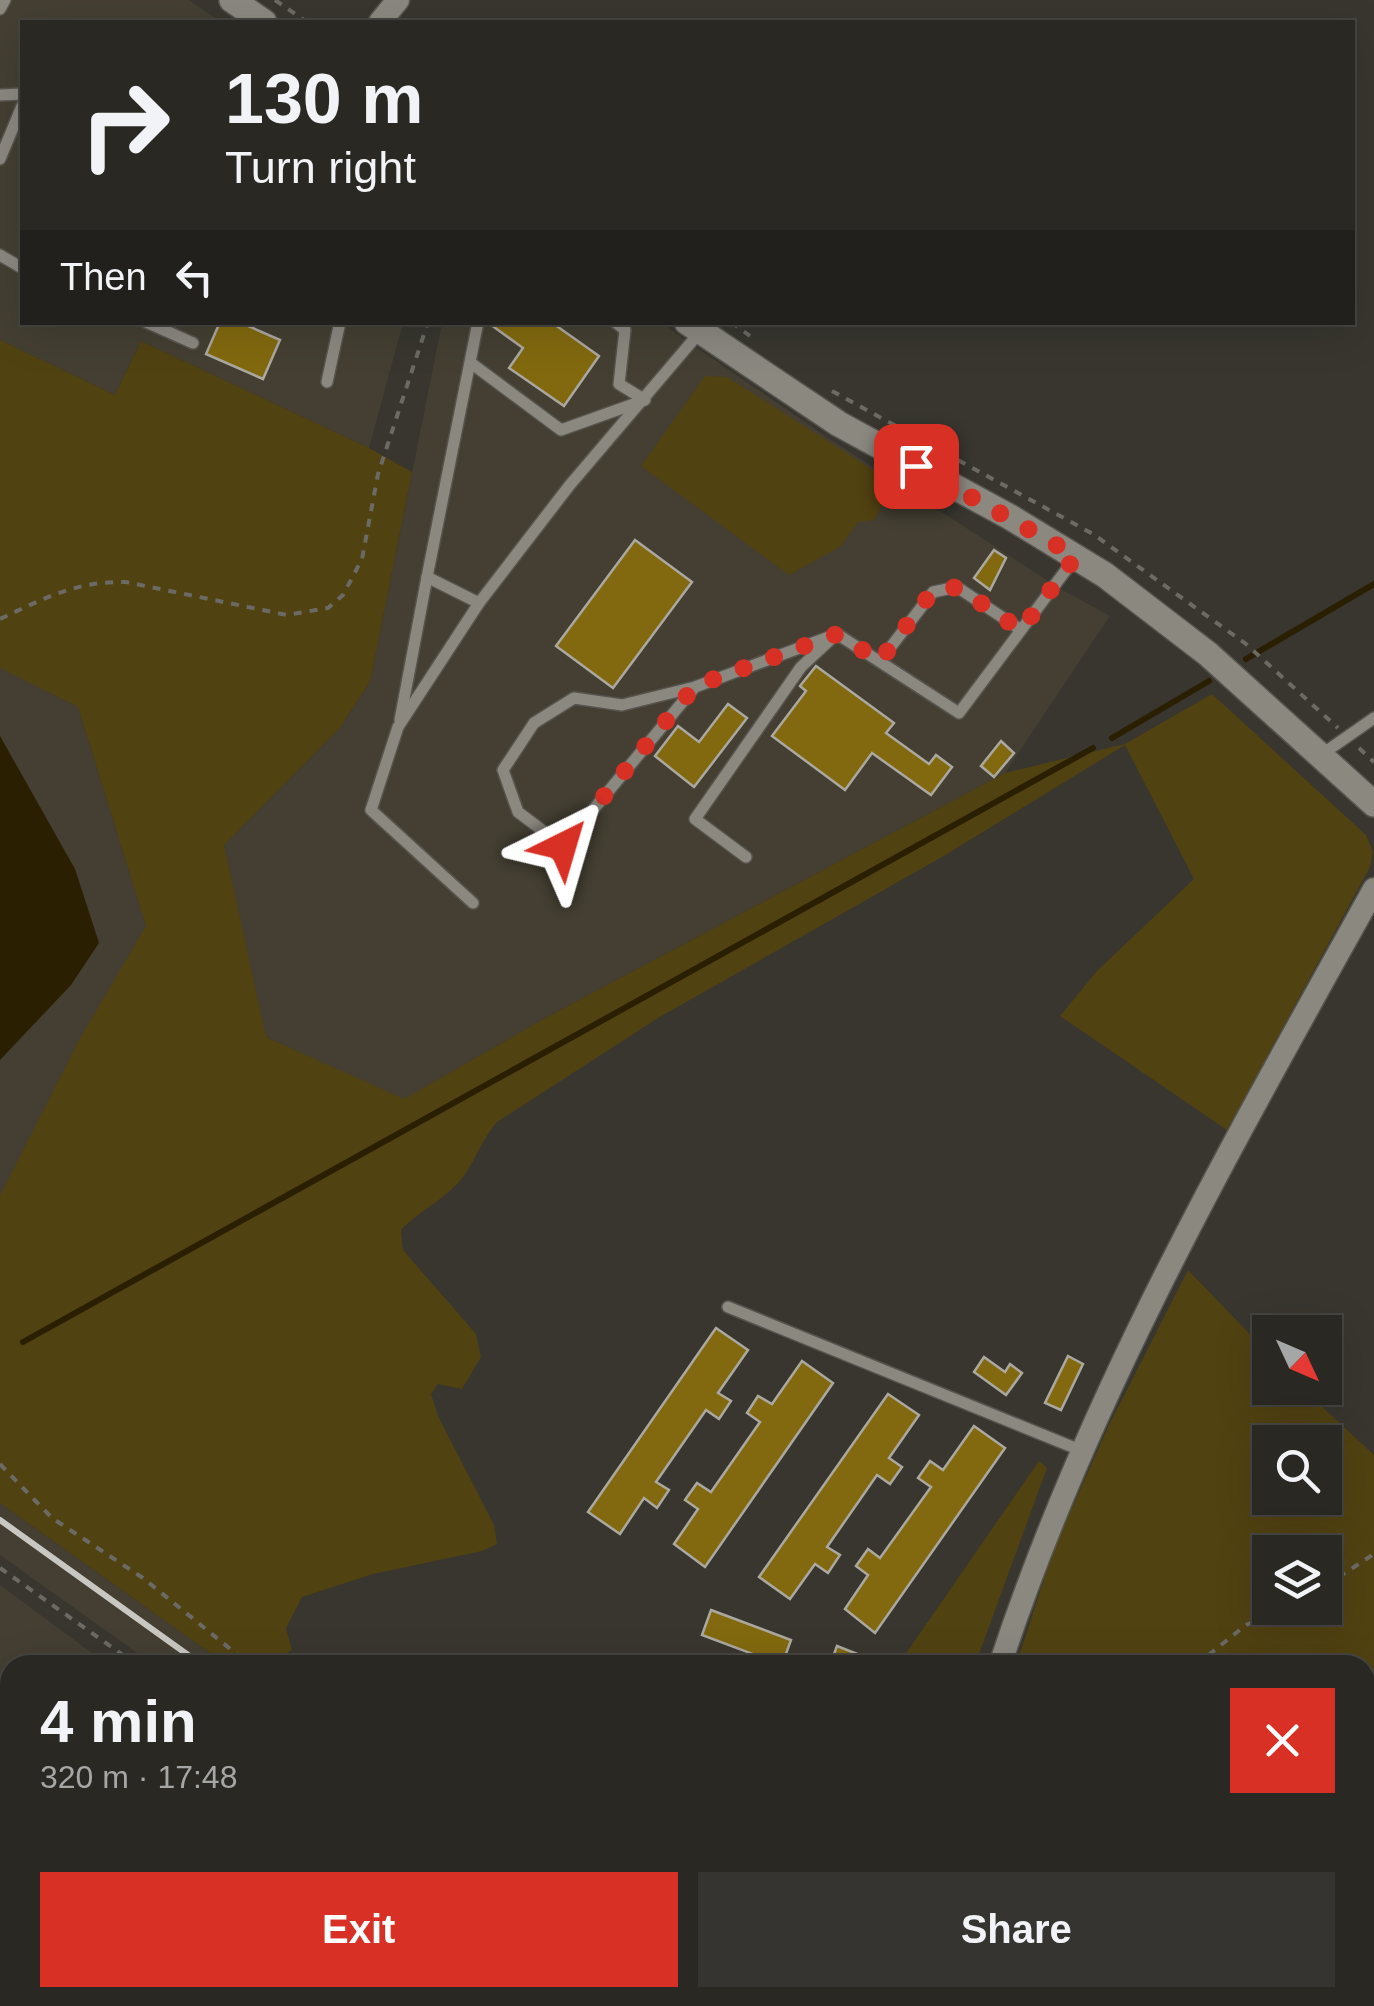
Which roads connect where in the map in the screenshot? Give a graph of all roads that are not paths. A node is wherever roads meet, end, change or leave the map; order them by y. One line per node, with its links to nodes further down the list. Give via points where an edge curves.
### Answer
1 (5, 0): 4 (lane)
2 (232, 0): 5 (street)
3 (398, 0): 6 (street)
4 (0, 9)
5 (261, 20)
6 (382, 20)
7 (20, 111): 9 (lane)
8 (0, 122): 9 (lane)
9 (14, 125): 10 (lane)
10 (0, 160)
11 (152, 325): 16 (lane)
12 (339, 325): 18 (lane)
13 (477, 325): 17 (lane)
14 (619, 325): 19 (lane, via 625,330 619,384)
15 (694, 327): 19 (lane); 20 (street, via 839,424)
16 (193, 344)
17 (471, 363): 19 (lane, via 561,430); 21 (lane)
18 (327, 382)
19 (646, 400): 22 (lane)
20 (1076, 556): 23 (lane); 29 (street, via 1208,654)
21 (427, 576): 22 (lane); 28 (lane)
22 (480, 603): 28 (lane)
23 (1021, 630): 25 (lane, via 957,587 932,592); 25 (lane, via 960,713)
24 (837, 634): 25 (lane); 26 (lane); 31 (lane, via 801,667 694,818)
25 (880, 661)
26 (695, 686): 26 (lane, via 563,846 518,812 503,770 534,722 574,698 622,705)
27 (1374, 718): 29 (lane)
28 (398, 727): 33 (lane, via 371,810)
29 (1320, 755): 30 (street)
30 (1374, 804)
31 (746, 857)
32 (1374, 888): 35 (street, via 1216,1176)
33 (473, 903)
34 (728, 1306): 35 (lane)
35 (1080, 1450): 36 (street)
36 (1003, 1655)

